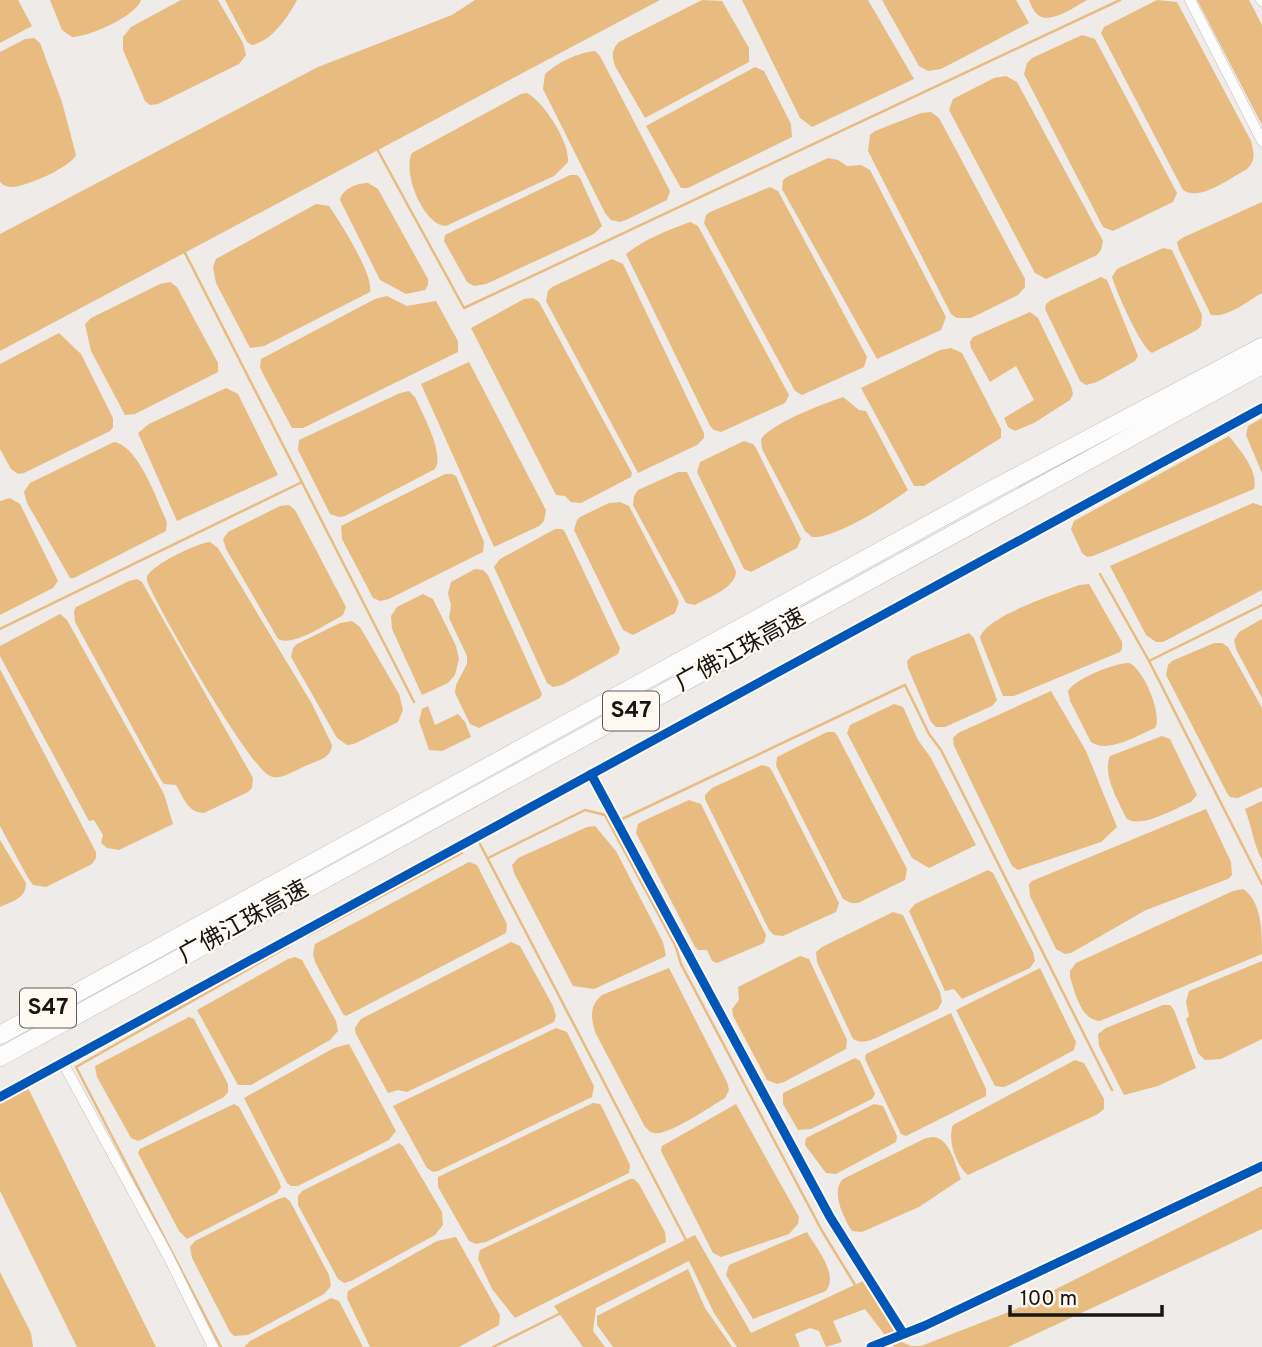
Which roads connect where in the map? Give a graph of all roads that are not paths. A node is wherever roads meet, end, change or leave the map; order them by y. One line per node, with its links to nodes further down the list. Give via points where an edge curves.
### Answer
1 (1190, 0): 2 (street)
2 (1262, 141)
3 (1262, 347): 7 (highway, 广佛江珠高速 / S47, via 974,500)
4 (1262, 365): 8 (highway, 广佛江珠高速 / S47)
5 (1262, 408): 6 (street)
6 (592, 774): 9 (street); 12 (street, via 830,1217)
7 (0, 1035)
8 (0, 1057)
9 (63, 1063): 10 (street); 13 (street)
10 (0, 1097)
11 (1262, 1167): 12 (street)
12 (903, 1333): 14 (street)
13 (213, 1347)
14 (871, 1347)

